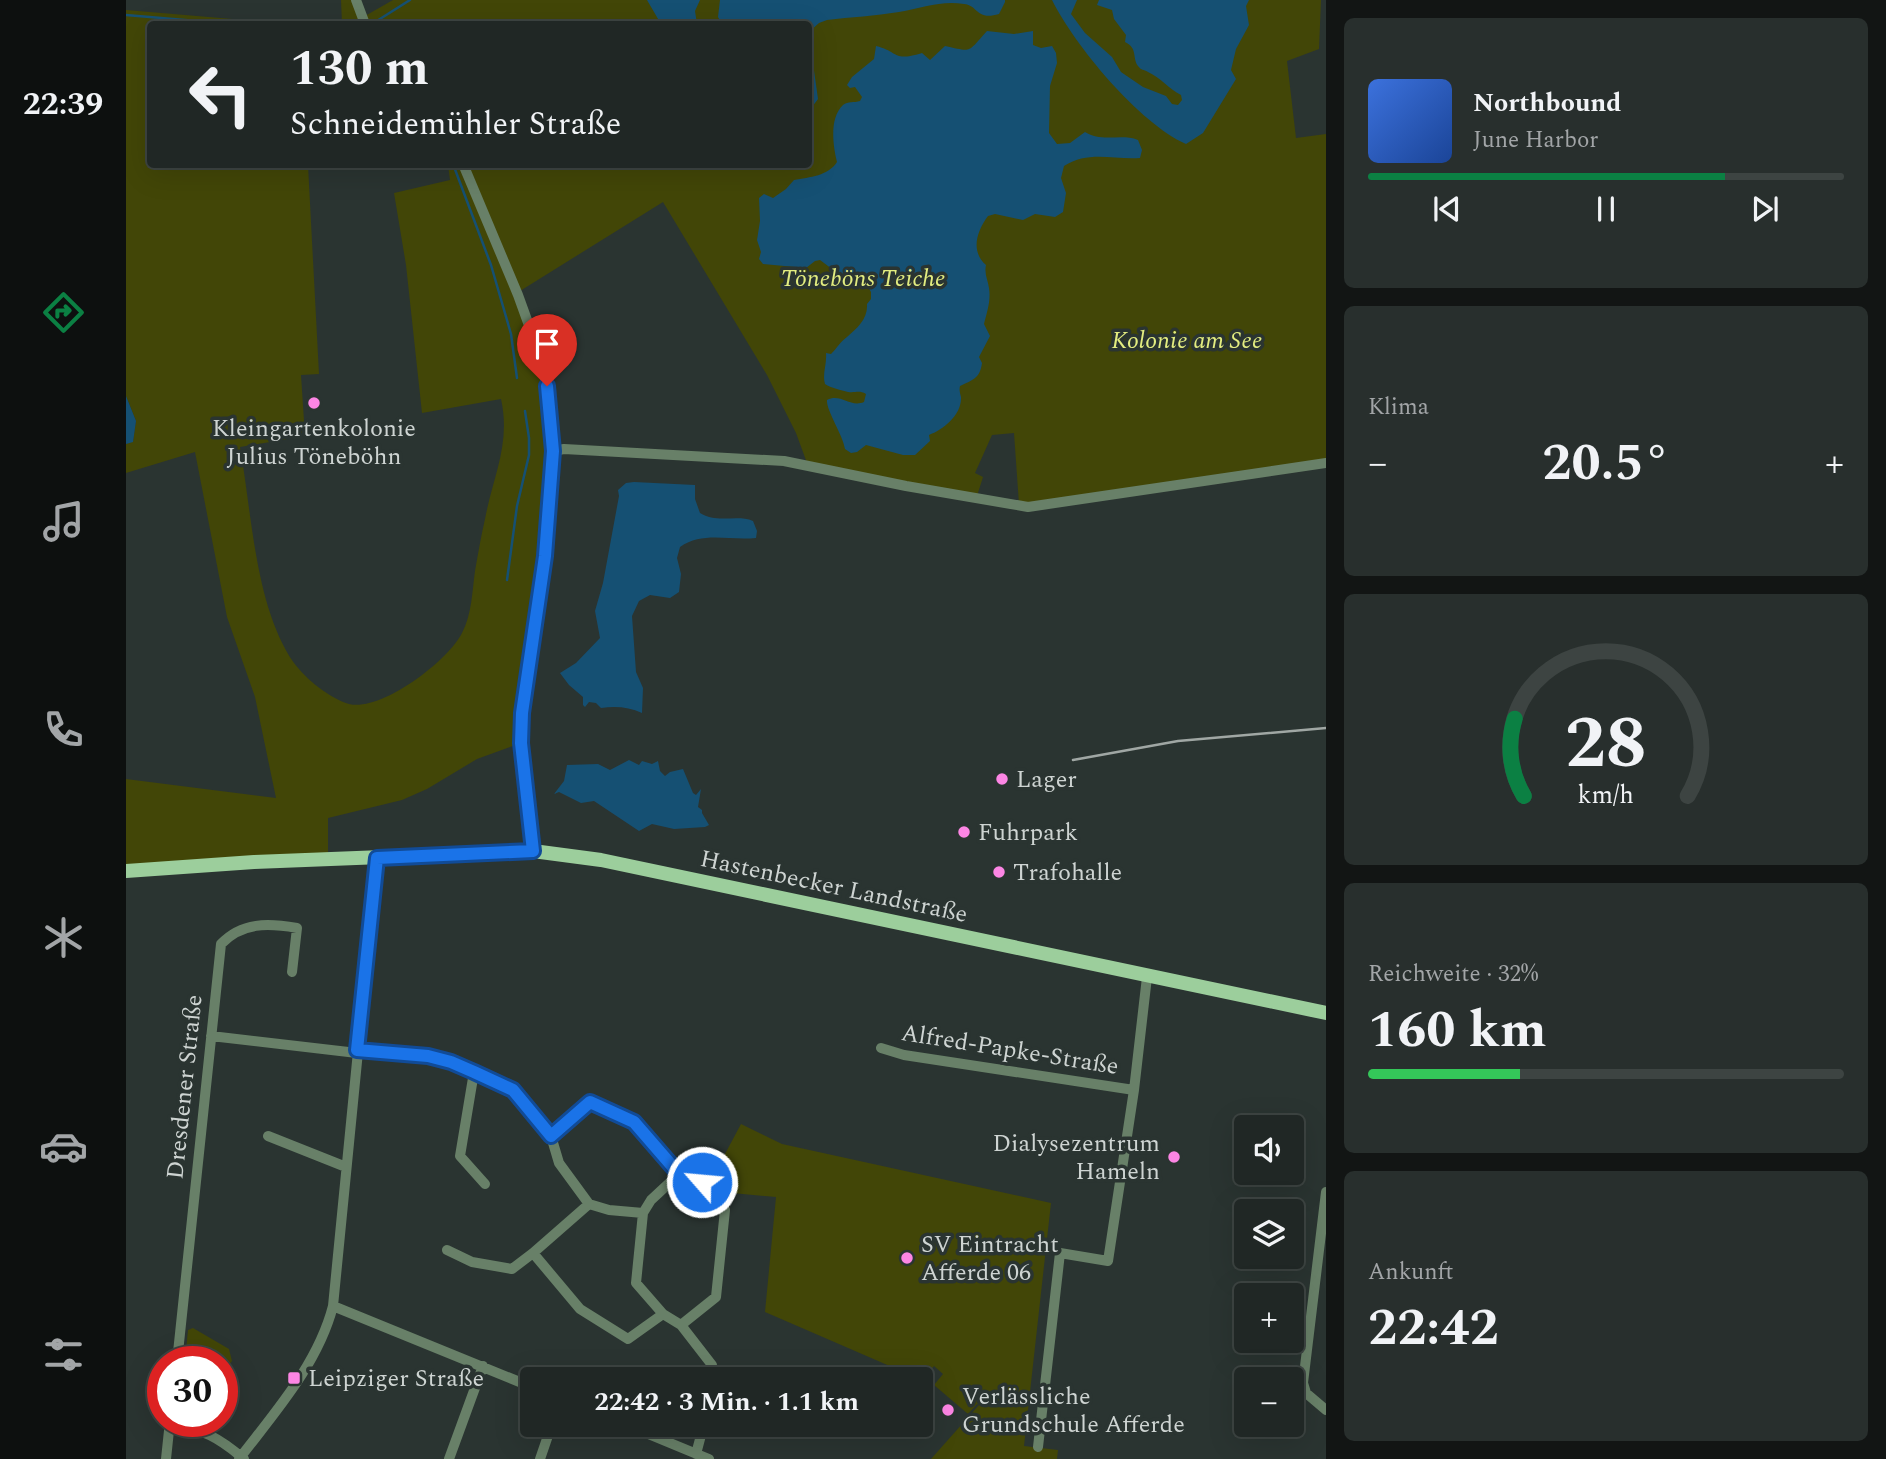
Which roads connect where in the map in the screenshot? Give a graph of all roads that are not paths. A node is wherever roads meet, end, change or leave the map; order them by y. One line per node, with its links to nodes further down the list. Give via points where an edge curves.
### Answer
1 (356, 0): 2 (street)
2 (364, 21)
3 (465, 168): 4 (street, via 544,367)
4 (553, 451): 5 (street, via 784,461 1028,507); 6 (street, via 545,556 522,713 523,778)
5 (1326, 463)
6 (533, 851): 7 (main road, Hastenbecker Landstraße); 10 (main road, Hastenbecker Landstraße, via 601,860)
7 (377, 858): 8 (main road, Hastenbecker Landstraße); 14 (street)
8 (126, 871)
9 (292, 972): 12 (street, Dresdener Straße, via 297,928 275,924 232,932 220,944)
10 (1147, 977): 11 (main road, Hastenbecker Landstraße); 16 (street)
11 (1326, 1013)
12 (211, 1036): 14 (street); 30 (street, Dresdener Straße)
13 (881, 1048): 16 (street, Alfred-Papke-Straße)
14 (357, 1051): 15 (street, via 428,1056); 19 (street)
15 (474, 1072): 18 (street, via 513,1090); 21 (street, via 460,1156)
16 (1134, 1090): 40 (street, via 1108,1261 1060,1253)
17 (268, 1136): 19 (street)
18 (551, 1136): 20 (street, via 590,1102 634,1122); 23 (street, via 559,1163)
19 (346, 1167): 27 (street)
20 (679, 1174): 24 (street); 29 (street, via 698,1177 726,1210 716,1297)
21 (485, 1184)
22 (1326, 1192): 34 (street, via 1303,1383 1306,1393)
23 (589, 1204): 24 (street); 26 (street)
24 (643, 1213): 28 (street, via 636,1283)
25 (447, 1250): 26 (street, via 472,1262 512,1269)
26 (533, 1253): 28 (street, via 580,1309 628,1339)
27 (333, 1306): 31 (street); 42 (street, via 308,1363)
28 (663, 1314): 29 (street)
29 (681, 1325): 32 (street)
30 (179, 1346)
31 (483, 1366): 33 (street); 44 (street)
32 (712, 1367)
33 (520, 1382)
34 (1326, 1410)
35 (168, 1437): 43 (street)
36 (214, 1437): 42 (street)
37 (548, 1437): 45 (street)
38 (655, 1437): 41 (street)
39 (701, 1437): 41 (street)
40 (1038, 1447)
41 (696, 1454): 46 (street)
42 (241, 1458)
43 (166, 1459)
44 (449, 1459)
45 (540, 1459)
46 (709, 1459)

